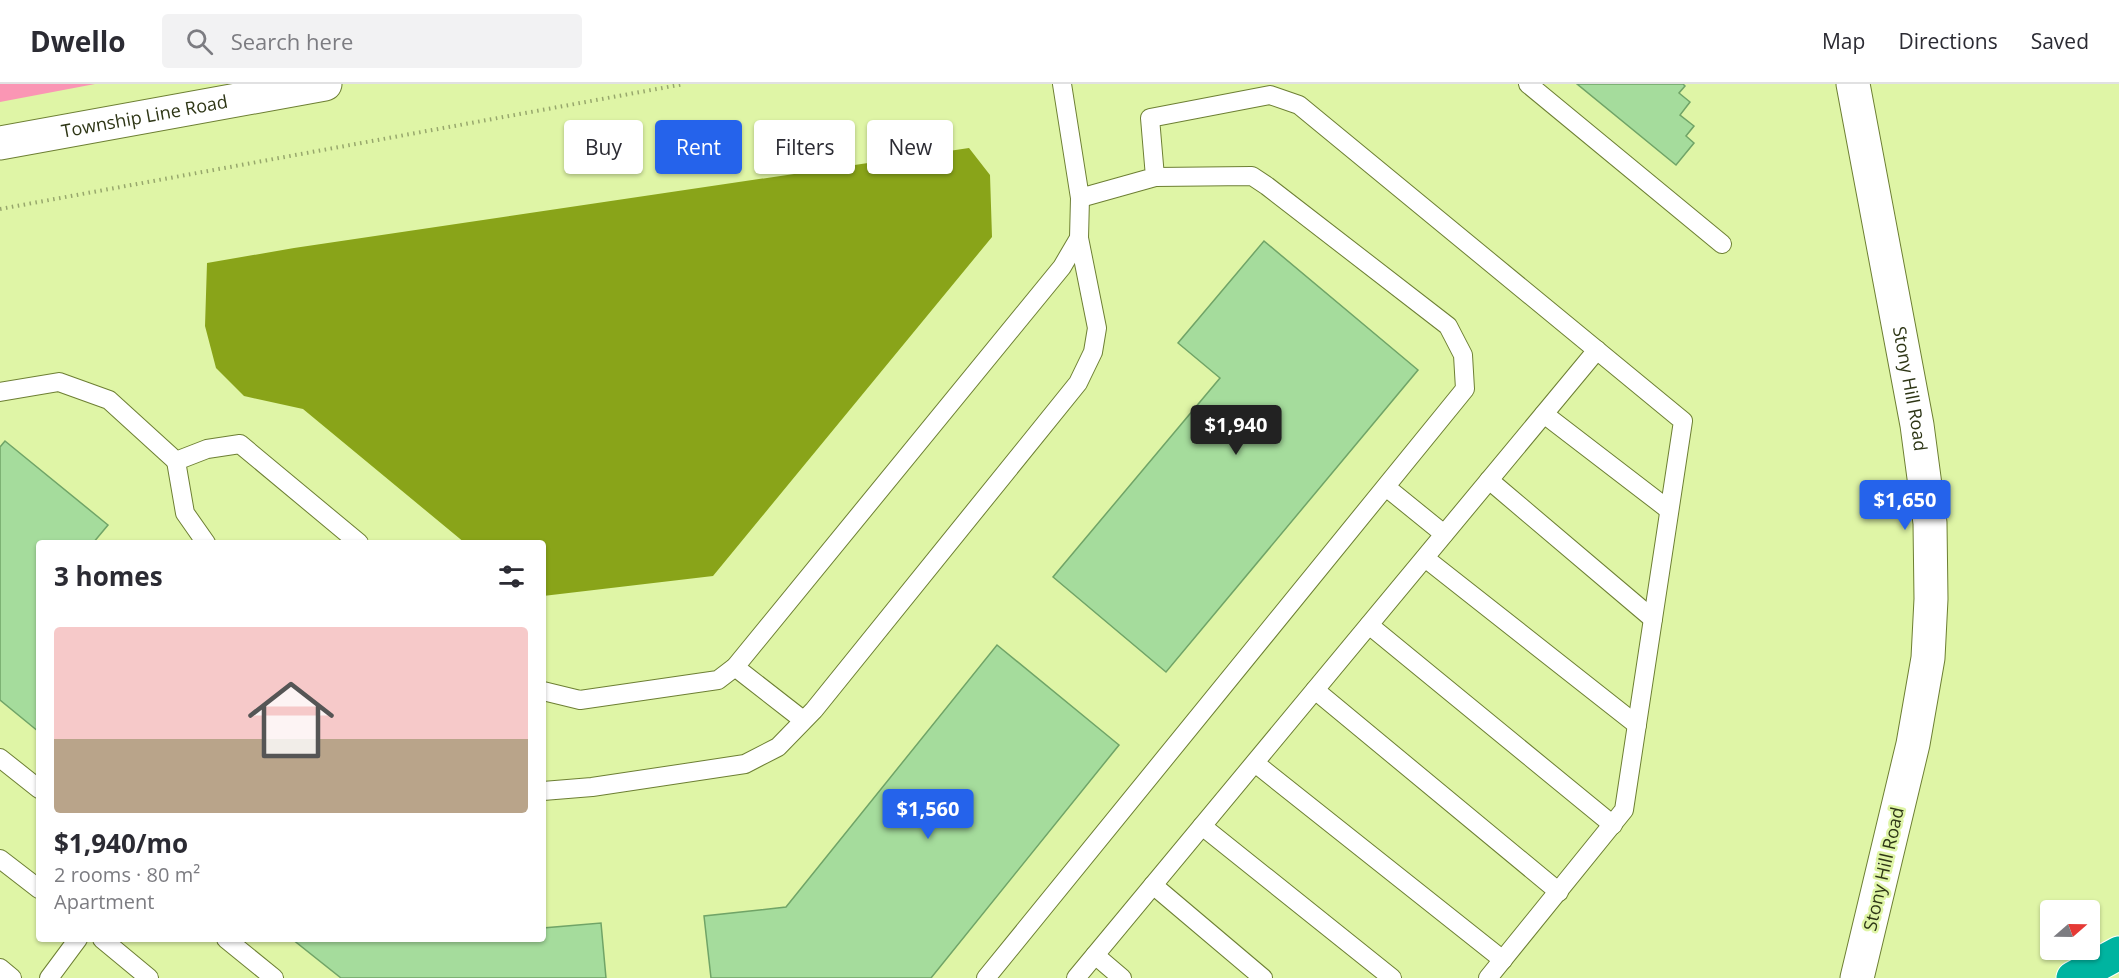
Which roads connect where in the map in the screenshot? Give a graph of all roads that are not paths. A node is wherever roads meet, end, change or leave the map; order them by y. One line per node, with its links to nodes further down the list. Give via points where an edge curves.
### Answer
1 (325, 84): 5 (street, Township Line Road)
2 (1062, 84): 7 (lane)
3 (1528, 84): 9 (lane)
4 (1853, 84): 55 (street, Stony Hill Road, via 1917,425 1930,523 1931,599 1928,658 1913,744)
5 (0, 143)
6 (1155, 177): 7 (lane); 10 (lane, via 1150,118 1270,95 1299,105); 15 (lane, via 1252,176 1448,326 1463,355 1466,389)
7 (1080, 198): 8 (lane)
8 (1079, 238): 23 (lane, via 1062,267); 26 (lane, via 1097,328 1093,352 1078,383)
9 (1722, 244)
10 (1597, 350): 12 (lane); 16 (lane, via 1683,421)
11 (0, 392): 13 (lane, via 59,382 109,400)
12 (1544, 414): 14 (lane); 16 (lane)
13 (176, 461): 18 (lane, via 185,513); 19 (lane, via 207,449 240,444)
14 (1489, 480): 17 (lane); 21 (lane)
15 (1386, 486): 17 (lane); 49 (lane)
16 (1670, 510): 21 (lane)
17 (1444, 534): 20 (lane)
18 (204, 540)
19 (355, 540)
20 (1425, 558): 22 (lane); 27 (lane)
21 (1653, 619): 27 (lane)
22 (1370, 625): 24 (lane); 32 (lane)
23 (735, 667): 25 (lane, via 718,680 580,700); 26 (lane)
24 (1315, 690): 29 (lane); 37 (lane)
25 (546, 692)
26 (803, 720): 31 (lane, via 778,747 745,764)
27 (1637, 725): 32 (lane, via 1624,810)
28 (0, 758): 30 (lane)
29 (1254, 763): 33 (lane); 43 (lane)
30 (36, 787)
31 (546, 791)
32 (1612, 825): 37 (lane)
33 (1202, 826): 35 (lane); 53 (lane)
34 (0, 859): 36 (lane)
35 (1153, 885): 42 (lane); 52 (lane)
36 (36, 887)
37 (1559, 892): 43 (lane)
38 (76, 942): 46 (lane)
39 (106, 942): 47 (lane)
40 (230, 942): 48 (lane)
41 (2119, 953): 56 (highway)
42 (1095, 955): 50 (lane); 51 (lane)
43 (1503, 960): 54 (lane)
44 (0, 968): 45 (lane)
45 (12, 978)
46 (49, 978)
47 (149, 978)
48 (274, 978)
49 (986, 978)
50 (1077, 978)
51 (1122, 978)
52 (1263, 978)
53 (1392, 978)
54 (1488, 978)
55 (1857, 978)
56 (2073, 978)

